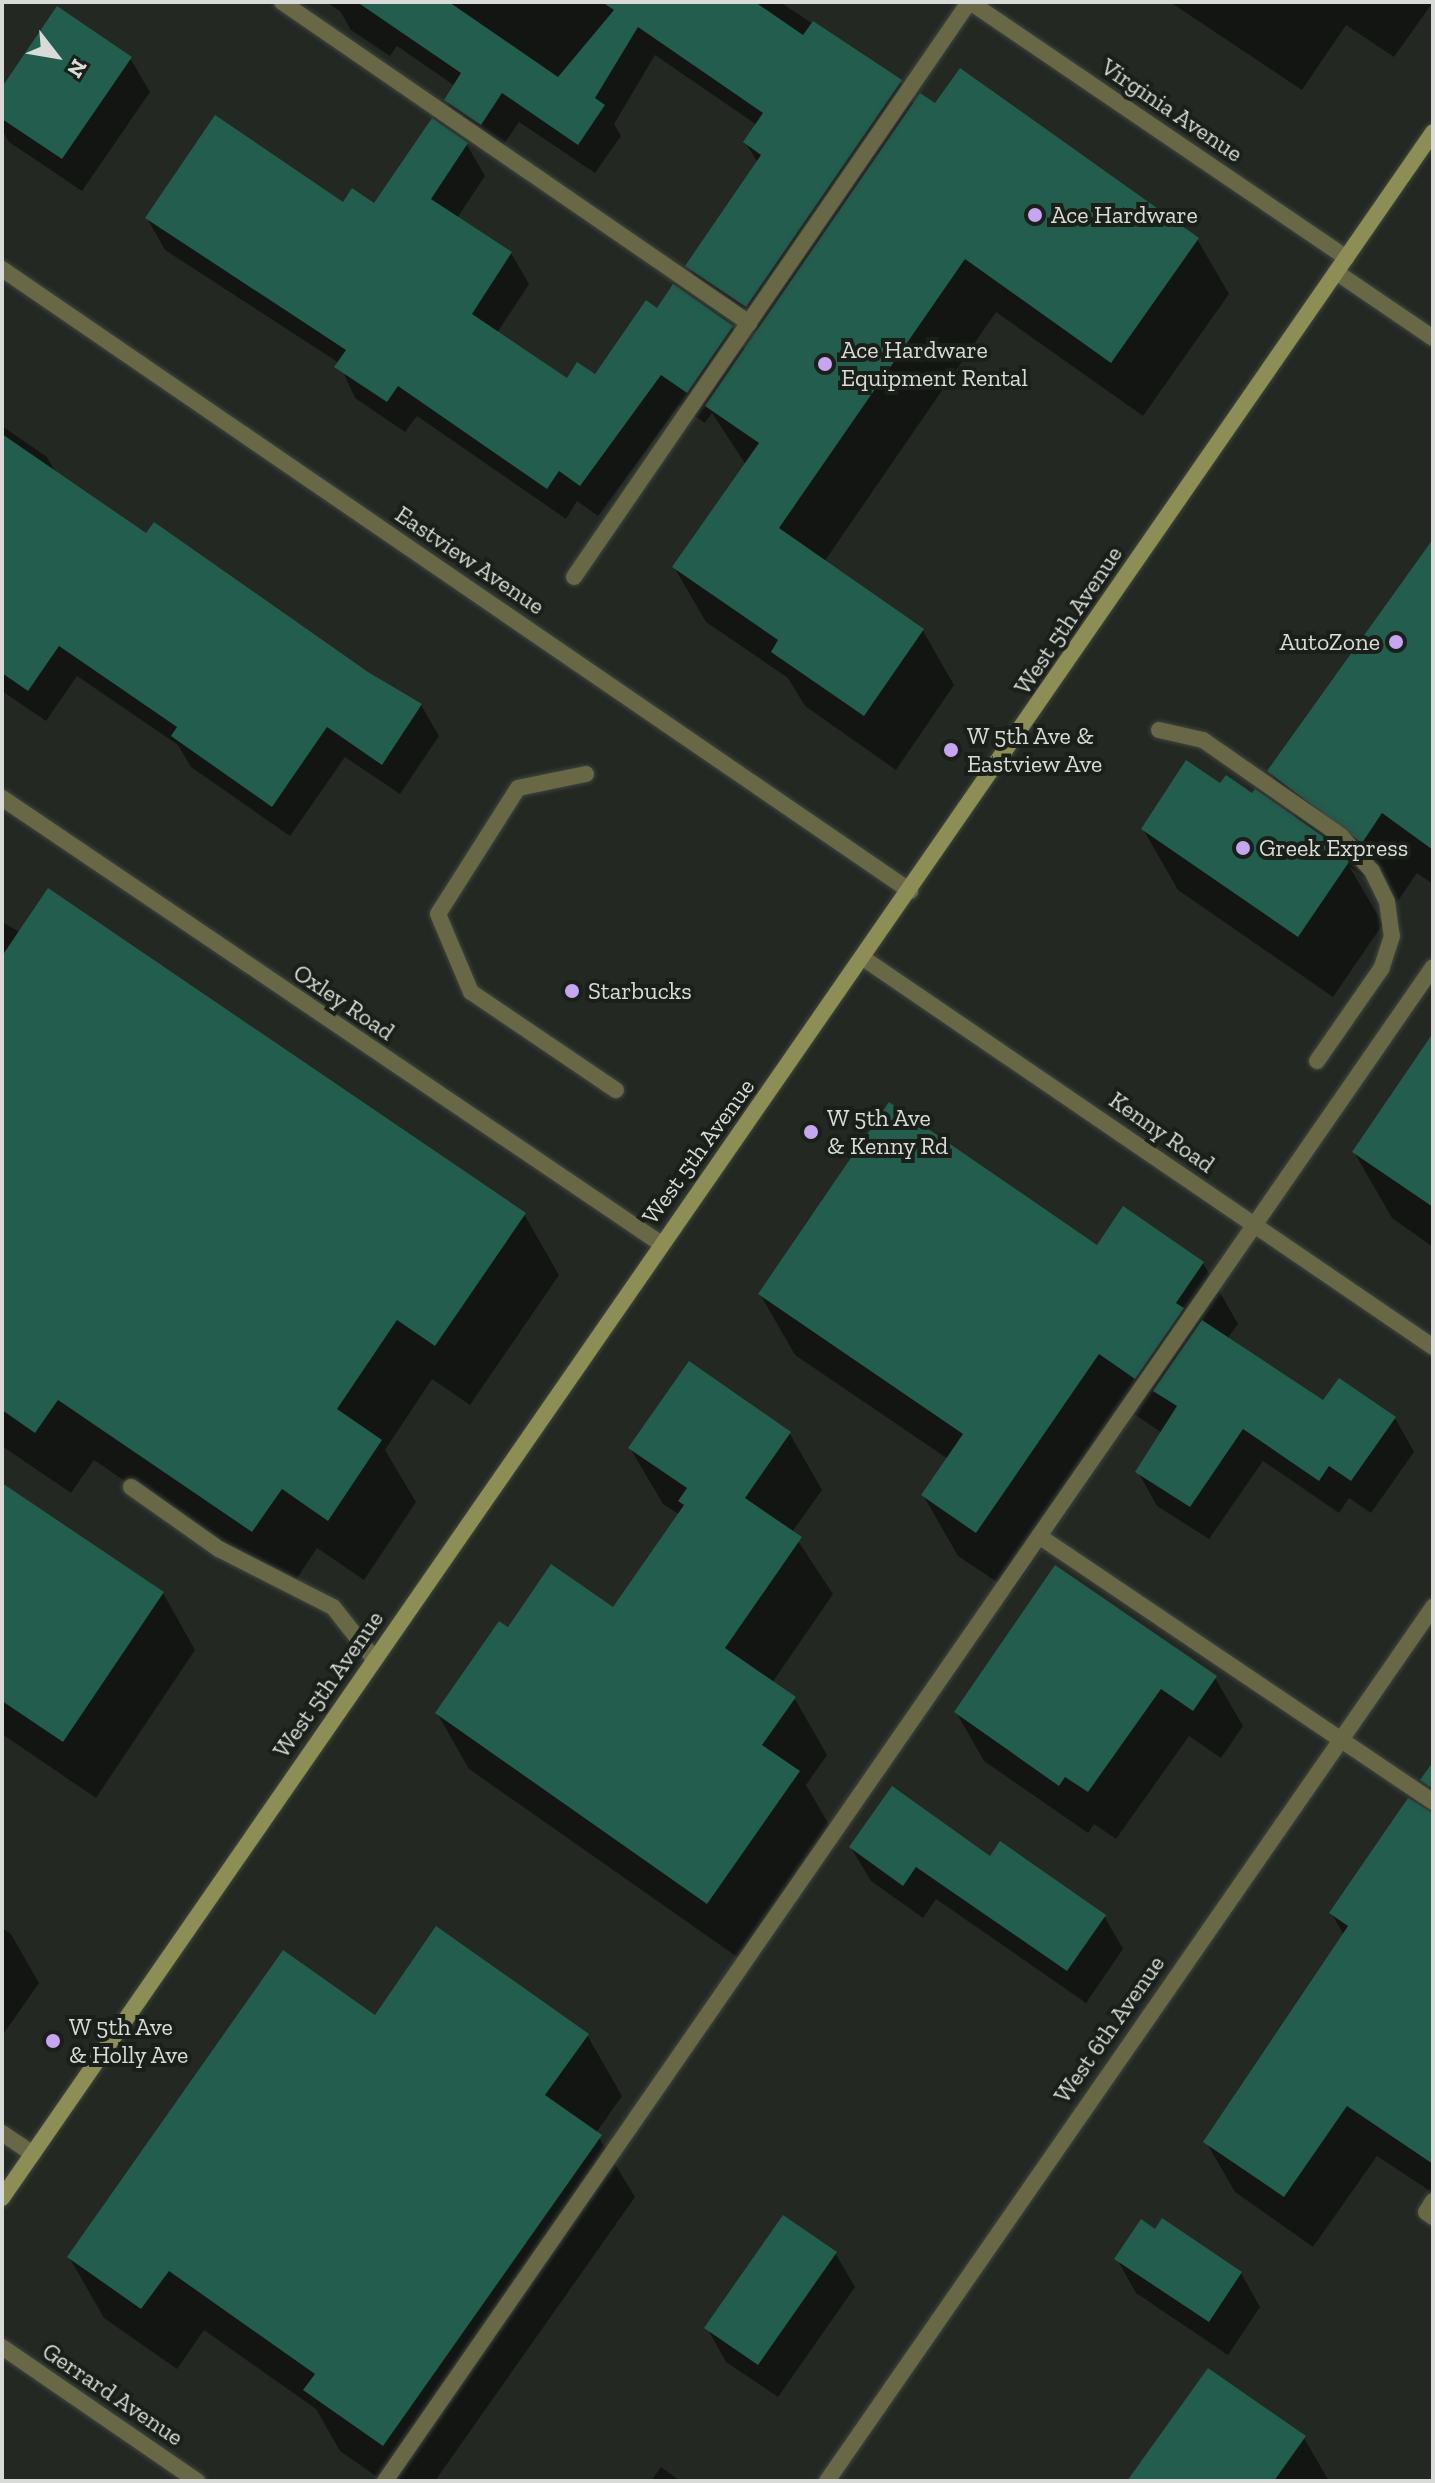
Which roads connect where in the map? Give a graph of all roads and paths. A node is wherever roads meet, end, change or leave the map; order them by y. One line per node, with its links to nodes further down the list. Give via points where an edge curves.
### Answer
1 (282, 2): 7 (street)
2 (970, 2): 4 (street, Virginia Avenue); 7 (street)
3 (1433, 132): 4 (main road, West 5th Avenue)
4 (1346, 258): 6 (main road, West 5th Avenue)
5 (2, 269): 13 (street, Eastview Avenue)
6 (1336, 272): 8 (street); 13 (main road, West 5th Avenue)
7 (749, 323): 9 (street)
8 (1433, 338)
9 (574, 577)
10 (1159, 730): 16 (street, via 1203,740 1341,836 1372,871 1387,902 1392,936 1381,969)
11 (586, 774): 17 (street, via 518,788 438,914 471,992)
12 (2, 798): 19 (street, Oxley Road)
13 (910, 891): 14 (main road, West 5th Avenue)
14 (863, 958): 18 (street, Kenny Road); 19 (main road, West 5th Avenue)
15 (1433, 967): 18 (street)
16 (1317, 1061)
17 (616, 1090)
18 (1255, 1225): 20 (street, Kenny Road); 22 (street)
19 (660, 1243): 24 (main road, West 5th Avenue)
20 (1433, 1347)
21 (131, 1487): 24 (street, via 219,1549 333,1607)
22 (1039, 1536): 25 (street); 34 (street)
23 (1433, 1607): 25 (street, West 6th Avenue)
24 (374, 1659): 28 (main road, West 5th Avenue)
25 (1340, 1740): 26 (street); 35 (street, West 6th Avenue)
26 (1433, 1802)
27 (2, 2133): 28 (street)
28 (33, 2154): 29 (main road, West 5th Avenue)
29 (2, 2198)
30 (1433, 2201): 31 (street, via 1426,2212)
31 (1433, 2217)
32 (2, 2347): 33 (street, Gerrard Avenue)
33 (197, 2481)
34 (385, 2481)
35 (827, 2481)

